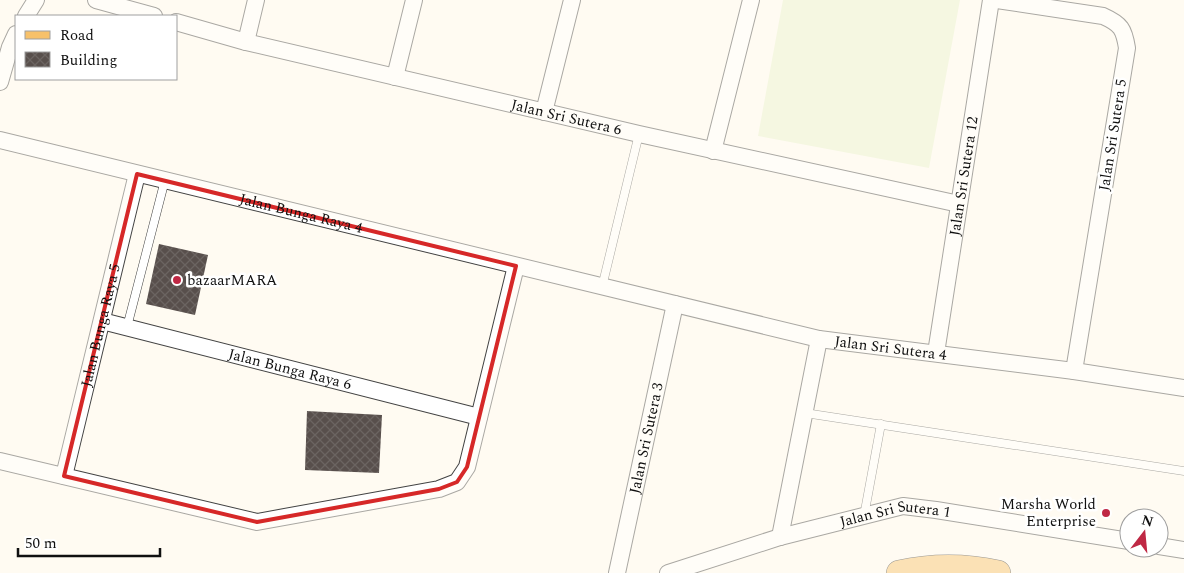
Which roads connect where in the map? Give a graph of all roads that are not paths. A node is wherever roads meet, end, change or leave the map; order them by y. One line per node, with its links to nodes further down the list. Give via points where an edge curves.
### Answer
1 (36, 0): 9 (street)
2 (96, 0): 10 (street)
3 (256, 0): 13 (street)
4 (414, 0): 14 (street)
5 (572, 0): 16 (street)
6 (751, 0): 19 (street)
7 (991, 0): 22 (street, Jalan Sri Sutera 12)
8 (997, 0): 30 (street, Jalan Sri Sutera 5, via 1103,16 1116,21 1124,32 1127,48)
9 (27, 15)
10 (150, 15)
11 (178, 23): 13 (street, Jalan Sri Sutera 6)
12 (15, 36): 15 (street)
13 (246, 42): 14 (street, Jalan Sri Sutera 6)
14 (395, 77): 16 (street, Jalan Sri Sutera 6)
15 (0, 82)
16 (544, 112): 17 (street, Jalan Sri Sutera 6)
17 (639, 134): 19 (street, Jalan Sri Sutera 6); 24 (lane)
18 (0, 140): 20 (street, Jalan Bunga Raya 4)
19 (713, 151): 22 (street, Jalan Sri Sutera 6)
20 (138, 174): 21 (street, Jalan Bunga Raya 4); 26 (street, Jalan Bunga Raya 5)
21 (165, 180): 23 (street, Jalan Bunga Raya 4); 27 (lane)
22 (959, 204): 29 (street, Jalan Sri Sutera 12)
23 (516, 266): 24 (street, Jalan Bunga Raya 4); 33 (street)
24 (602, 287): 25 (street, Jalan Sri Sutera 4)
25 (675, 304): 28 (street, Jalan Sri Sutera 4); 43 (street, Jalan Sri Sutera 3)
26 (102, 321): 27 (street, Jalan Bunga Raya 6); 37 (street, Jalan Bunga Raya 5)
27 (127, 327): 33 (street, Jalan Bunga Raya 6)
28 (820, 339): 29 (street, Jalan Sri Sutera 4); 32 (street)
29 (936, 353): 30 (street, Jalan Sri Sutera 4)
30 (1074, 371): 31 (street, Jalan Sri Sutera 4)
31 (1184, 388)
32 (805, 413): 34 (lane); 39 (street)
33 (479, 417): 37 (street, via 467,467 457,482 439,490 257,522)
34 (880, 424): 36 (lane); 38 (lane)
35 (0, 461): 37 (street)
36 (1184, 471)
37 (64, 476)
38 (864, 516): 39 (street, Jalan Sri Sutera 1); 40 (street, Jalan Sri Sutera 1, via 903,506)
39 (780, 537): 44 (street, Jalan Sri Sutera 1)
40 (1119, 539)
41 (1169, 548): 42 (street)
42 (1184, 550)
43 (617, 573)
44 (668, 573)
45 (899, 573): 46 (main road, via 944,568)
46 (998, 573)

